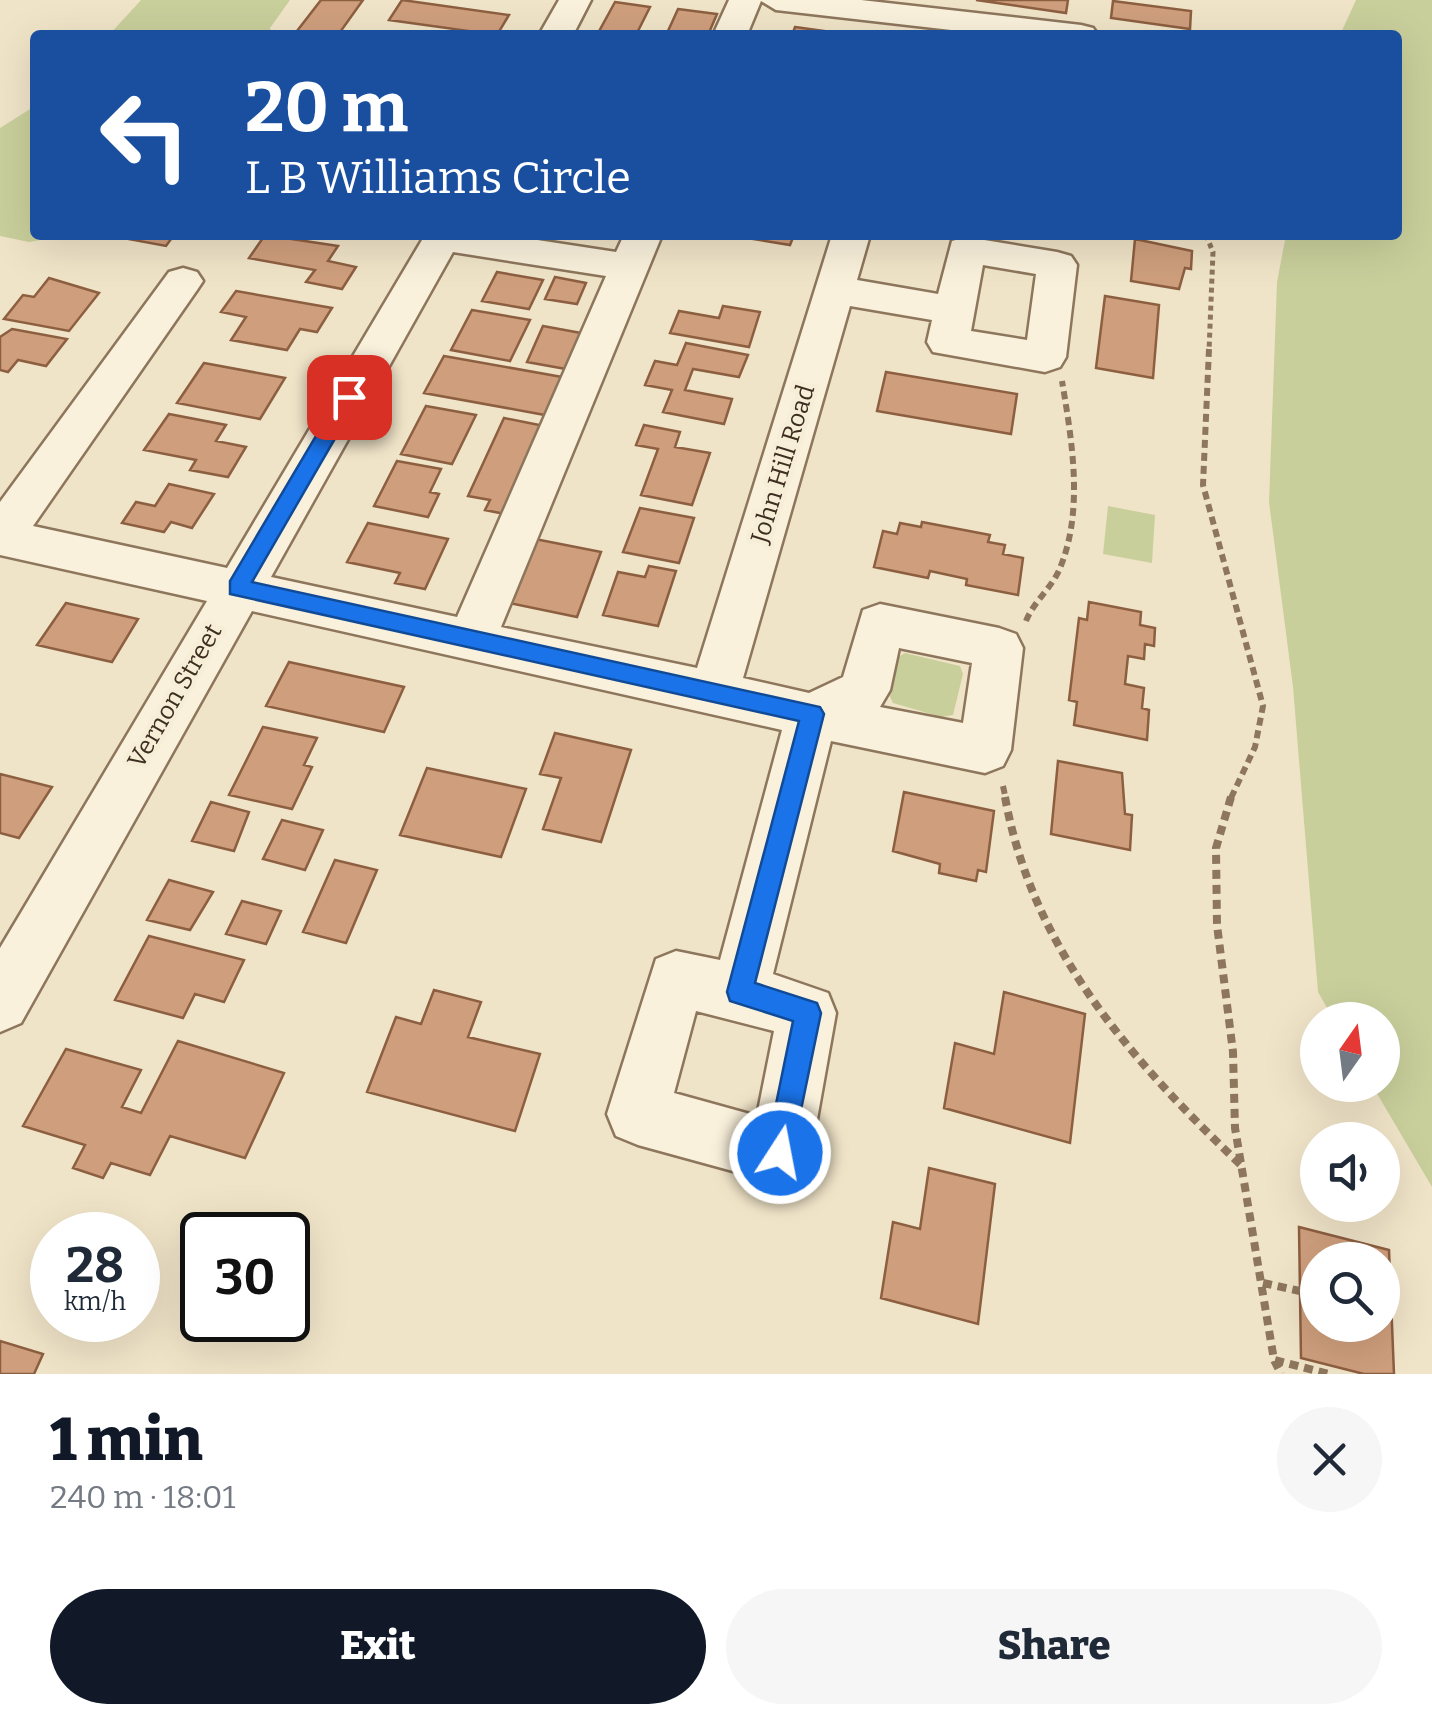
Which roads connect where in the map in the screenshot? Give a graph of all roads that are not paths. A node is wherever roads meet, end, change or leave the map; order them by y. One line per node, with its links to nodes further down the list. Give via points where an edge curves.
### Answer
1 (576, 0): 6 (street)
2 (745, 0): 7 (street)
3 (776, 0): 5 (street)
4 (1091, 0): 9 (street)
5 (911, 17): 8 (street)
6 (559, 30)
7 (732, 30)
8 (1035, 30)
9 (1084, 30)
10 (441, 240): 18 (street, Vernon Street)
11 (494, 240): 13 (street)
12 (850, 240): 15 (street, John Hill Road)
13 (636, 251): 19 (street)
14 (183, 281): 17 (street)
15 (836, 290): 16 (street); 20 (street, John Hill Road)
16 (954, 310)
17 (0, 537): 18 (street)
18 (238, 588): 19 (street); 22 (street, Vernon Street)
19 (472, 639): 20 (street)
20 (714, 693): 21 (street, via 812,714)
21 (740, 992)
22 (0, 1003)

